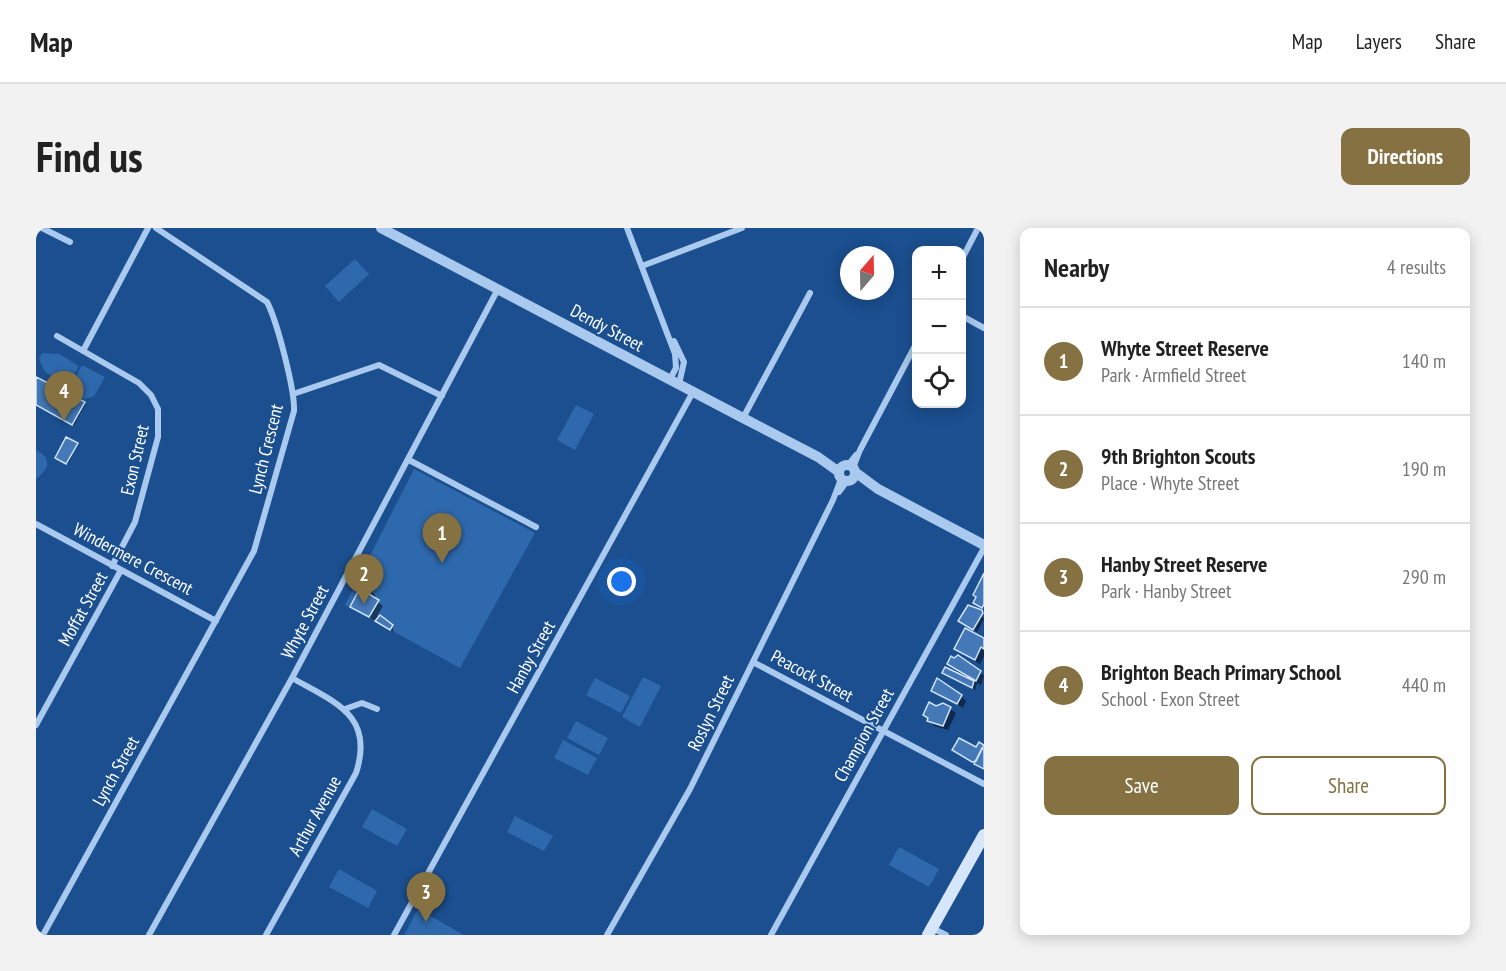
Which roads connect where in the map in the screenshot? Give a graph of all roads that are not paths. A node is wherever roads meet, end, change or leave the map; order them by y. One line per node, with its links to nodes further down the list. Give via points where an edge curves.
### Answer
1 (42, 228): 8 (street)
2 (148, 228): 17 (street)
3 (156, 228): 21 (street, Lynch Crescent, via 267,302)
4 (627, 228): 10 (street)
5 (742, 228): 10 (street)
6 (978, 228): 9 (street)
7 (385, 229): 11 (street, Dendy Street)
8 (70, 242)
9 (966, 251)
10 (642, 266): 14 (street)
11 (498, 289): 19 (street, Dendy Street); 22 (street, Whyte Street)
12 (810, 293): 23 (street)
13 (966, 318): 15 (street)
14 (666, 325): 19 (street, via 677,360); 19 (street, via 684,362)
15 (984, 328)
16 (57, 336): 17 (street, Exon Street)
17 (83, 351): 29 (street, Exon Street, via 146,389 155,402 159,419 158,437 135,522)
18 (912, 352): 25 (street, Roslyn Street)
19 (674, 382): 20 (street, Dendy Street)
20 (693, 392): 23 (street, Dendy Street); 44 (street, Hanby Street)
21 (293, 394): 22 (street, via 379,365); 31 (street, Lynch Crescent, via 292,421 256,548)
22 (442, 396): 24 (street, Whyte Street)
23 (743, 418): 25 (street, Dendy Street)
24 (409, 460): 27 (street); 33 (street, Whyte Street)
25 (847, 473): 28 (street, Dendy Street); 32 (street, Roslyn Street)
26 (36, 524): 29 (street, Windermere Crescent)
27 (536, 527)
28 (984, 547): 37 (street, Champion Street)
29 (112, 566): 30 (street, Windermere Crescent)
30 (121, 570): 31 (street, Windermere Crescent); 36 (street, Moffat Street)
31 (216, 621): 41 (street, Lynch Street)
32 (753, 662): 37 (street, Peacock Street); 45 (street, Roslyn Street, via 690,789)
33 (292, 678): 34 (street, Arthur Avenue); 42 (street, Whyte Street)
34 (345, 709): 35 (street, via 362,704); 43 (street, Arthur Avenue, via 361,738 356,773)
35 (377, 709)
36 (36, 725)
37 (884, 731): 38 (street, Peacock Street); 46 (street, Champion Street)
38 (984, 784)
39 (984, 835): 40 (main road)
40 (930, 931): 47 (street)
41 (43, 935)
42 (149, 935)
43 (266, 935)
44 (394, 935)
45 (608, 935)
46 (771, 935)
47 (946, 935)

